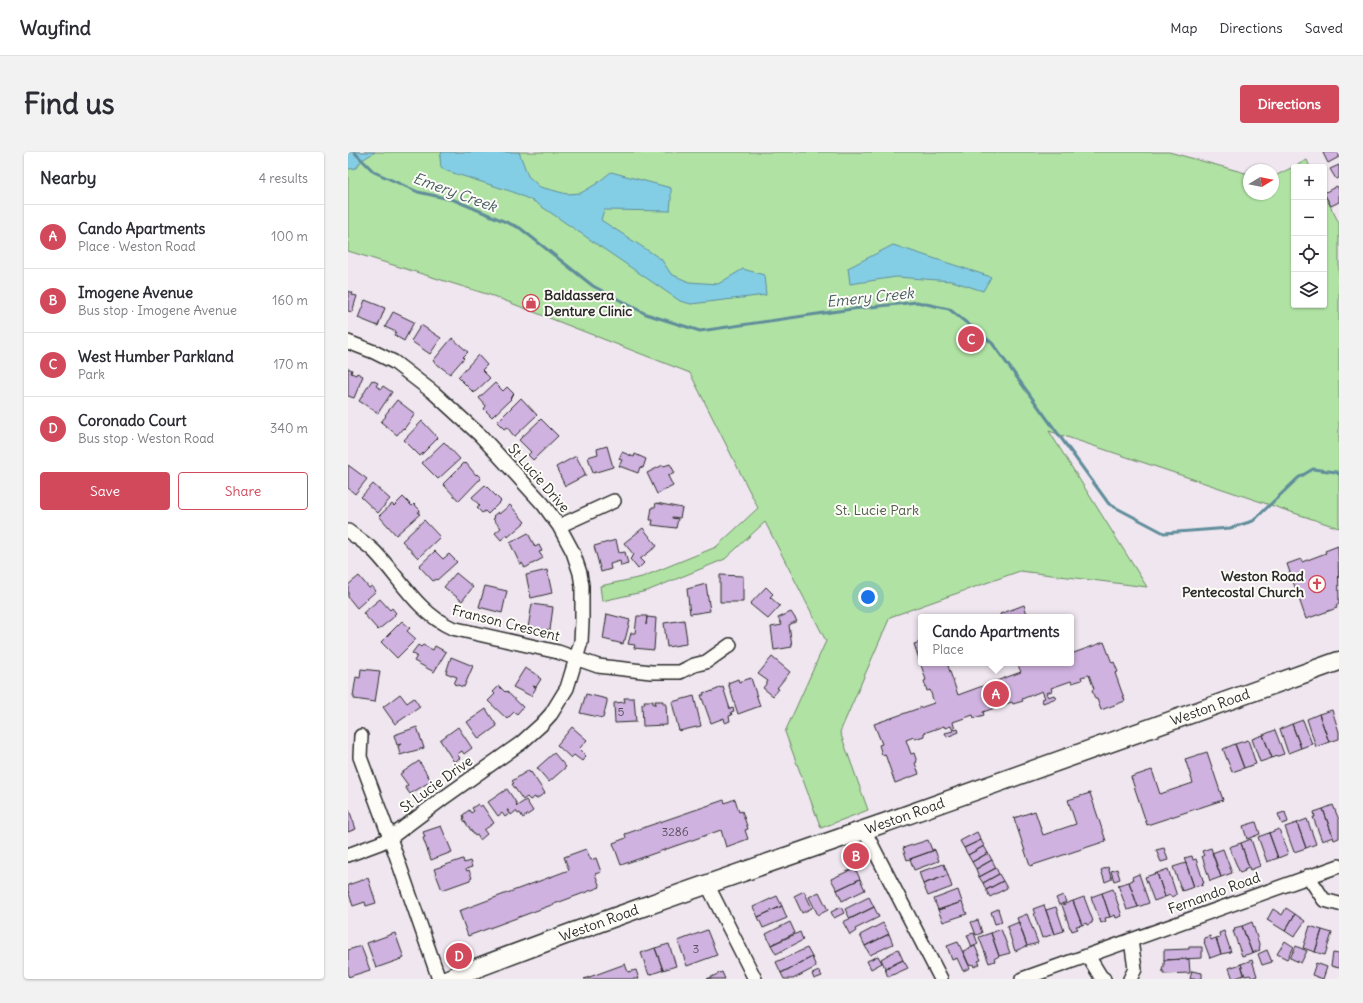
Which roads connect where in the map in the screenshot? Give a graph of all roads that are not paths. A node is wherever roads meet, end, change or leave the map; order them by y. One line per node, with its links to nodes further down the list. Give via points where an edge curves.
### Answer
1 (348, 342): 3 (street, St Lucie Drive, via 394,362 434,393 481,436 543,504)
2 (614, 501): 3 (street)
3 (559, 526): 6 (street, St Lucie Drive, via 573,552 582,586 582,632)
4 (348, 531): 6 (street, Franson Crescent, via 375,552 423,608 442,623 452,628)
5 (730, 645): 6 (street, Franson Crescent, via 706,662 680,672 651,672 598,666)
6 (575, 658): 10 (street, St Lucie Drive, via 567,688 541,725 521,743)
7 (1339, 661): 9 (main road, Weston Road)
8 (361, 736): 10 (street, via 360,757)
9 (864, 830): 14 (main road, Weston Road); 21 (street)
10 (390, 838): 11 (street, St Lucie Drive); 18 (street)
11 (348, 855)
12 (1339, 866): 13 (street, Fernando Road)
13 (1308, 876): 15 (street, via 1324,900); 16 (street, Fernando Road)
14 (707, 884): 19 (main road, Weston Road); 20 (street)
15 (1339, 904)
16 (1131, 940): 17 (street, Fernando Road); 24 (street, via 1135,969)
17 (1088, 956): 22 (street, Fernando Road); 23 (street)
18 (439, 979)
19 (448, 979)
20 (755, 979)
21 (941, 979)
22 (1022, 979)
23 (1104, 979)
24 (1130, 979)

